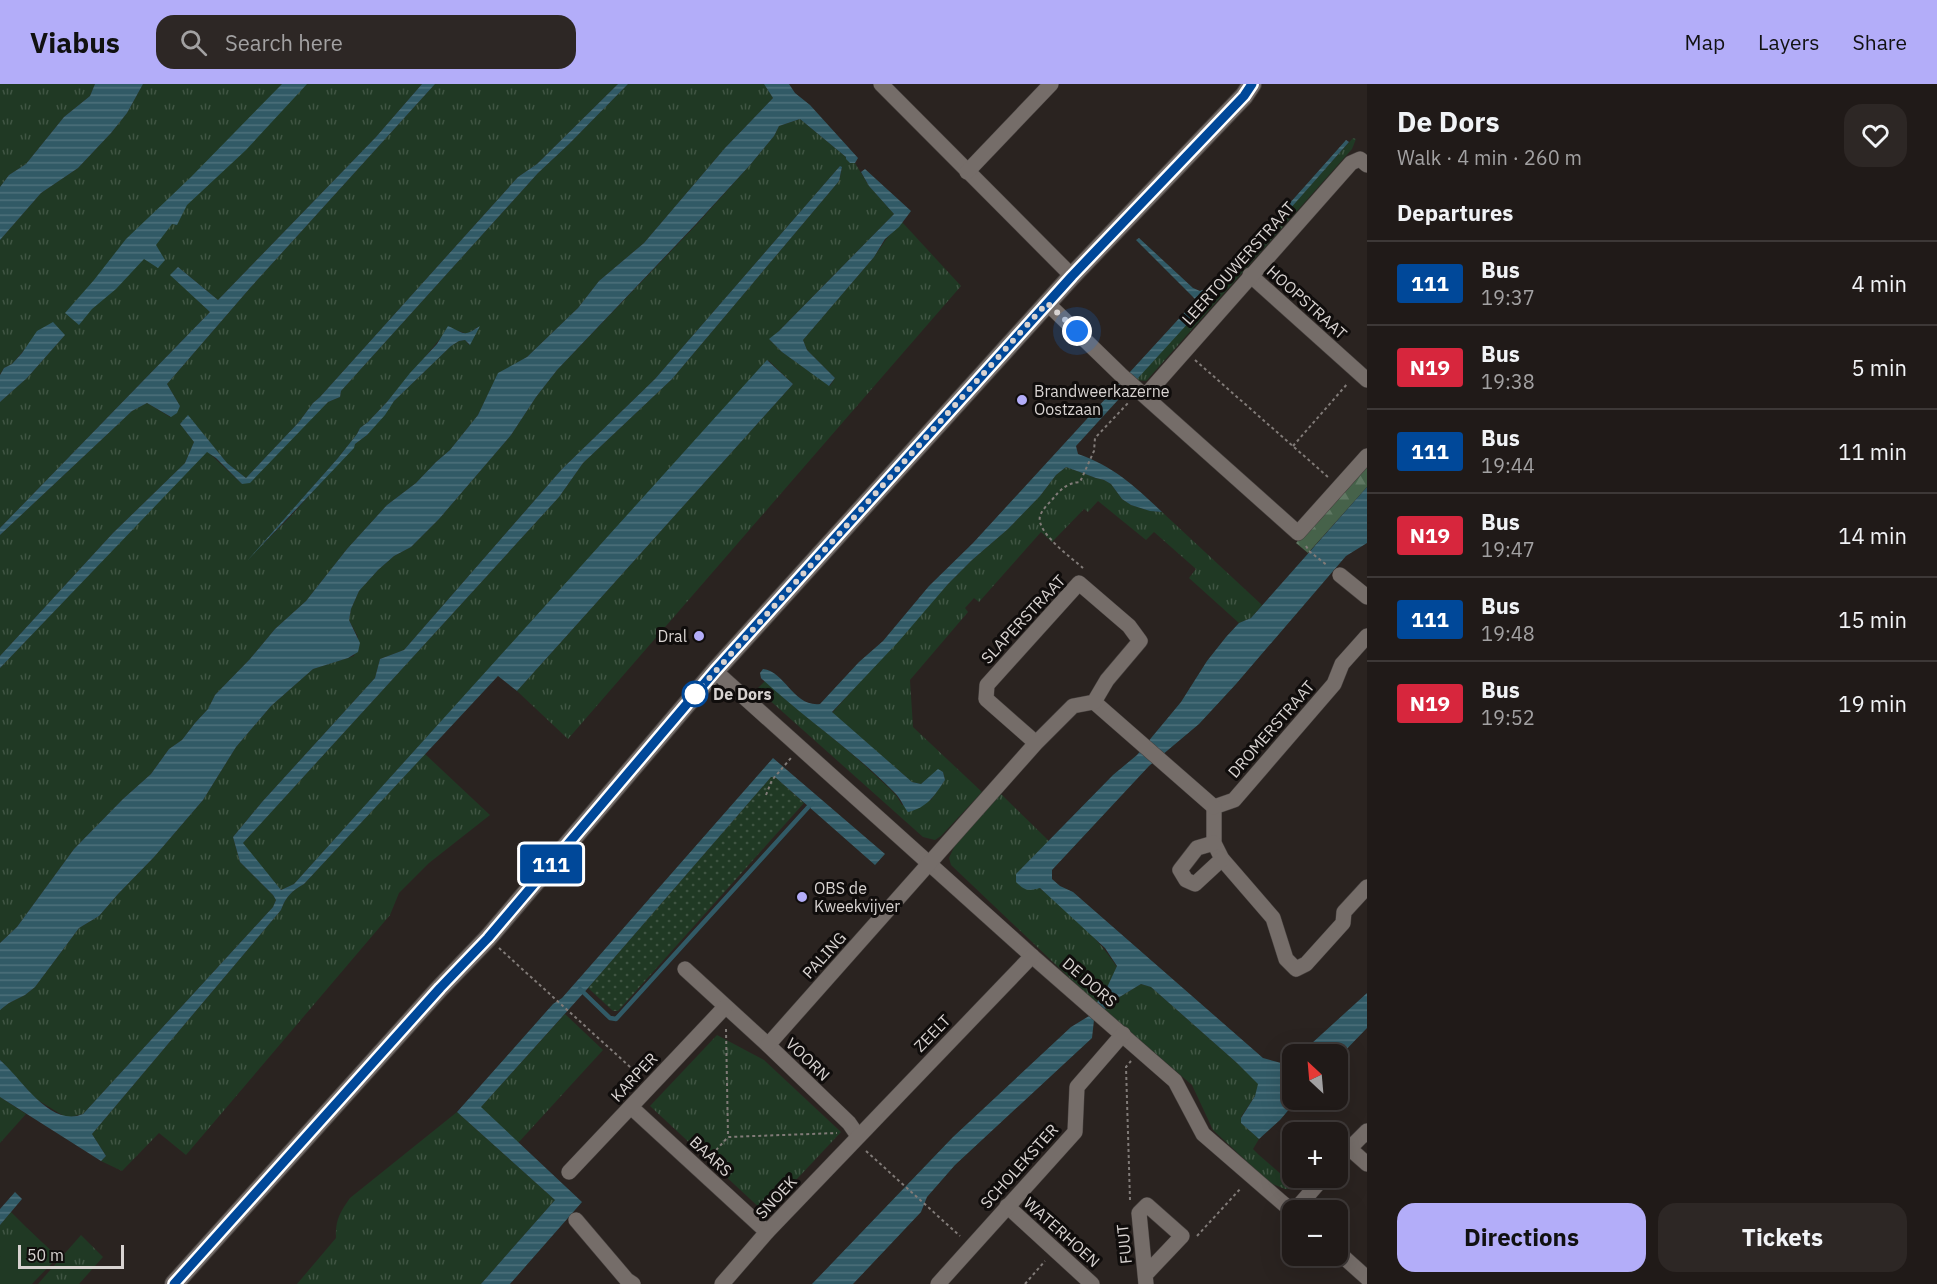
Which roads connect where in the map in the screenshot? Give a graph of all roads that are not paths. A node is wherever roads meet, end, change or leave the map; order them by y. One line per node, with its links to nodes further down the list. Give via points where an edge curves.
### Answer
1 (881, 84): 5 (street)
2 (1051, 84): 5 (street)
3 (1252, 84): 7 (street)
4 (1364, 162): 6 (street, LEERTOUWERSTRAAT, via 1351,163)
5 (967, 172): 7 (street)
6 (1250, 275): 9 (street, HOOPSTRAAT); 10 (street, LEERTOUWERSTRAAT, via 1184,351)
7 (1072, 276): 8 (street)
8 (1047, 303): 10 (street); 15 (street)
9 (1362, 376)
10 (1140, 391): 11 (street, via 1298,533)
11 (1367, 456)
12 (1340, 575): 13 (street)
13 (1367, 597)
14 (1367, 636): 18 (street, DROMERSTRAAT, via 1341,664 1334,684 1245,788 1234,800)
15 (715, 671): 21 (street, DE DORS); 44 (street, via 488,938)
16 (1094, 702): 17 (street, via 1073,706); 17 (street, SLAPERSTRAAT, via 1140,641 1129,626 1079,583 987,685 986,699); 18 (street)
17 (1036, 743): 21 (street)
18 (1214, 807): 19 (street)
19 (1214, 843): 20 (street); 20 (street, via 1197,848 1180,870 1186,880 1195,884)
20 (1222, 859): 22 (street, via 1273,918 1286,959 1296,969 1306,964 1339,928 1344,912)
21 (930, 863): 23 (street, DE DORS); 27 (street, PALING)
22 (1367, 887)
23 (1032, 956): 26 (street, DE DORS); 30 (street, ZEELT)
24 (685, 969): 25 (street, VOORN)
25 (725, 1007): 27 (street, VOORN); 28 (street, KARPER)
26 (1123, 1034): 36 (street, DE DORS, via 1175,1081 1203,1134); 37 (street, SCHOLEKSTER, via 1077,1087 1075,1132)
27 (768, 1045): 30 (street, VOORN)
28 (631, 1107): 33 (street, KARPER); 39 (street, BAARS)
29 (1367, 1131): 31 (street)
30 (858, 1136): 39 (street, SNOEK)
31 (1349, 1148): 32 (street)
32 (1367, 1164)
33 (569, 1172)
34 (1314, 1188): 35 (street)
35 (1304, 1200)
36 (1282, 1201)
37 (1007, 1206): 46 (street, SCHOLEKSTER); 47 (street, WATERHOEN)
38 (576, 1220): 43 (street)
39 (767, 1232): 45 (street, SNOEK)
40 (1348, 1261): 41 (street)
41 (1367, 1278)
42 (1146, 1279): 42 (street, FUUT, via 1182,1236 1148,1205 1139,1212)
43 (627, 1283)
44 (174, 1284)
45 (722, 1284)
46 (938, 1284)
47 (1092, 1284)

